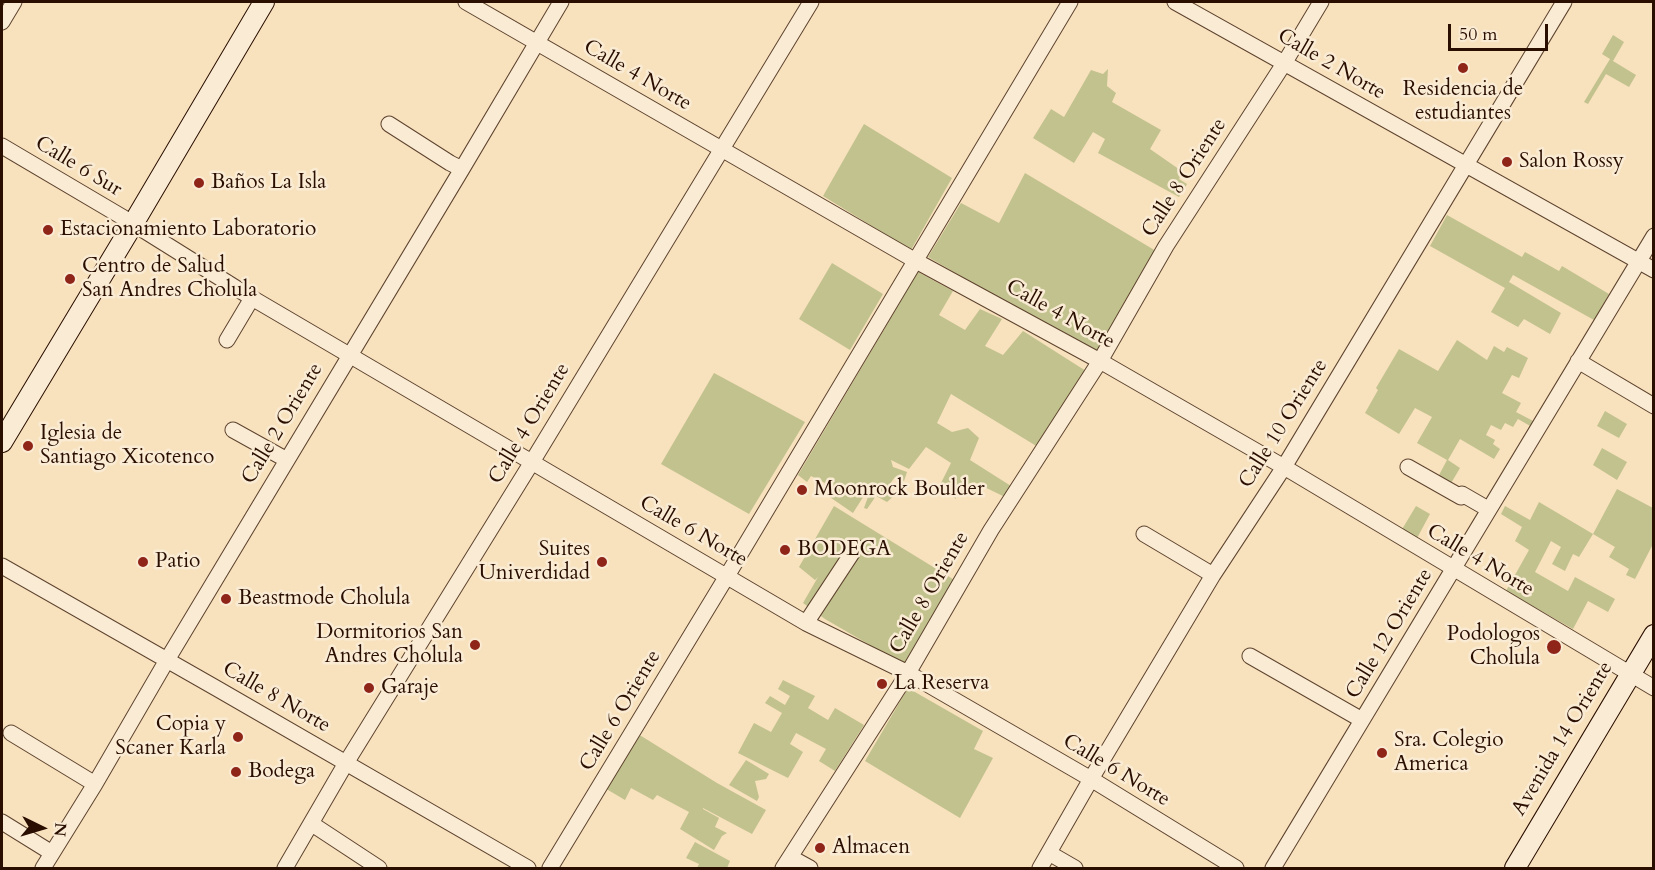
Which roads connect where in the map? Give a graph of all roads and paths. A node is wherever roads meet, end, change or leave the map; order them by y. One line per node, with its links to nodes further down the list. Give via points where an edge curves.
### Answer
1 (14, 2): 10 (street)
2 (264, 2): 18 (main road)
3 (466, 2): 11 (street, Calle 4 Norte)
4 (561, 2): 11 (street, Calle 2 Oriente)
5 (811, 2): 15 (street, Calle 4 Oriente)
6 (1070, 2): 20 (street, Calle 6 Oriente)
7 (1175, 2): 12 (street, Calle 2 Norte)
8 (1321, 2): 12 (street, Calle 8 Oriente)
9 (1564, 2): 16 (street, Calle 10 Oriente)
10 (2, 22)
11 (536, 42): 15 (street, Calle 4 Norte); 17 (street, Calle 2 Oriente)
12 (1285, 62): 16 (street, Calle 2 Norte); 26 (street, Calle 8 Oriente, via 1166,246)
13 (389, 124): 17 (street)
14 (2, 146): 18 (street, Calle 6 Sur)
15 (722, 149): 20 (street, Calle 4 Norte); 32 (street, Calle 4 Oriente)
16 (1466, 166): 21 (street, Calle 2 Norte); 33 (street, Calle 10 Oriente)
17 (462, 169): 25 (street, Calle 2 Oriente)
18 (133, 224): 23 (street, Calle 6 Norte); 30 (main road)
19 (1653, 236): 21 (street, Calle 12 Oriente)
20 (916, 261): 26 (street, Calle 4 Norte); 41 (street, Calle 6 Oriente)
21 (1638, 261): 22 (street, Calle 2 Norte); 27 (street, Calle 12 Oriente)
22 (1653, 270)
23 (252, 298): 24 (street); 25 (street, Calle 6 Norte)
24 (227, 340)
25 (349, 354): 31 (street, Calle 2 Oriente); 32 (street, Calle 6 Norte)
26 (1100, 361): 33 (street, Calle 4 Norte); 46 (street, Calle 8 Oriente, via 991,530)
27 (1578, 361): 28 (street); 35 (street, Calle 12 Oriente)
28 (1653, 405)
29 (233, 430): 31 (street)
30 (2, 442)
31 (287, 460): 45 (street, Calle 2 Oriente)
32 (532, 462): 41 (street, Calle 6 Norte); 51 (street, Calle 4 Oriente)
33 (1284, 467): 39 (street, Calle 4 Norte); 40 (street, Calle 10 Oriente)
34 (1408, 467): 35 (street)
35 (1488, 509): 39 (street, Calle 12 Oriente)
36 (1144, 534): 40 (street)
37 (856, 547): 42 (street)
38 (2, 566): 45 (street, Calle 8 Norte)
39 (1453, 569): 47 (street, Calle 4 Norte); 49 (street, Calle 12 Oriente)
40 (1213, 575): 52 (street, Calle 10 Oriente)
41 (728, 576): 42 (street, Calle 6 Norte); 63 (street, Calle 6 Oriente)
42 (806, 623): 46 (street, Calle 6 Norte)
43 (1653, 635): 47 (main road, Avenida 14 Oriente)
44 (1250, 656): 49 (street)
45 (166, 660): 51 (street, Calle 8 Norte); 53 (street, Calle 2 Oriente)
46 (908, 673): 52 (street, Calle 6 Norte); 58 (street, Calle 8 Oriente)
47 (1630, 674): 48 (street, Calle 4 Norte); 69 (main road, Avenida 14 Oriente)
48 (1653, 688)
49 (1362, 720): 68 (street, Calle 12 Oriente)
50 (11, 733): 53 (street)
51 (346, 763): 55 (street, Calle 4 Oriente); 62 (street, Calle 8 Norte)
52 (1091, 779): 57 (street, Calle 10 Oriente); 67 (street, Calle 6 Norte)
53 (95, 784): 56 (street, Calle 2 Oriente)
54 (2, 822): 56 (street)
55 (312, 824): 60 (street, Calle 4 Oriente); 61 (street)
56 (52, 853): 59 (street, Calle 2 Oriente)
57 (1049, 853): 65 (street, Calle 10 Oriente); 66 (street)
58 (787, 863): 64 (street)
59 (43, 868)
60 (285, 868)
61 (380, 868)
62 (528, 868)
63 (550, 868)
64 (810, 868)
65 (1040, 868)
66 (1076, 868)
67 (1236, 868)
68 (1273, 868)
69 (1515, 868)

